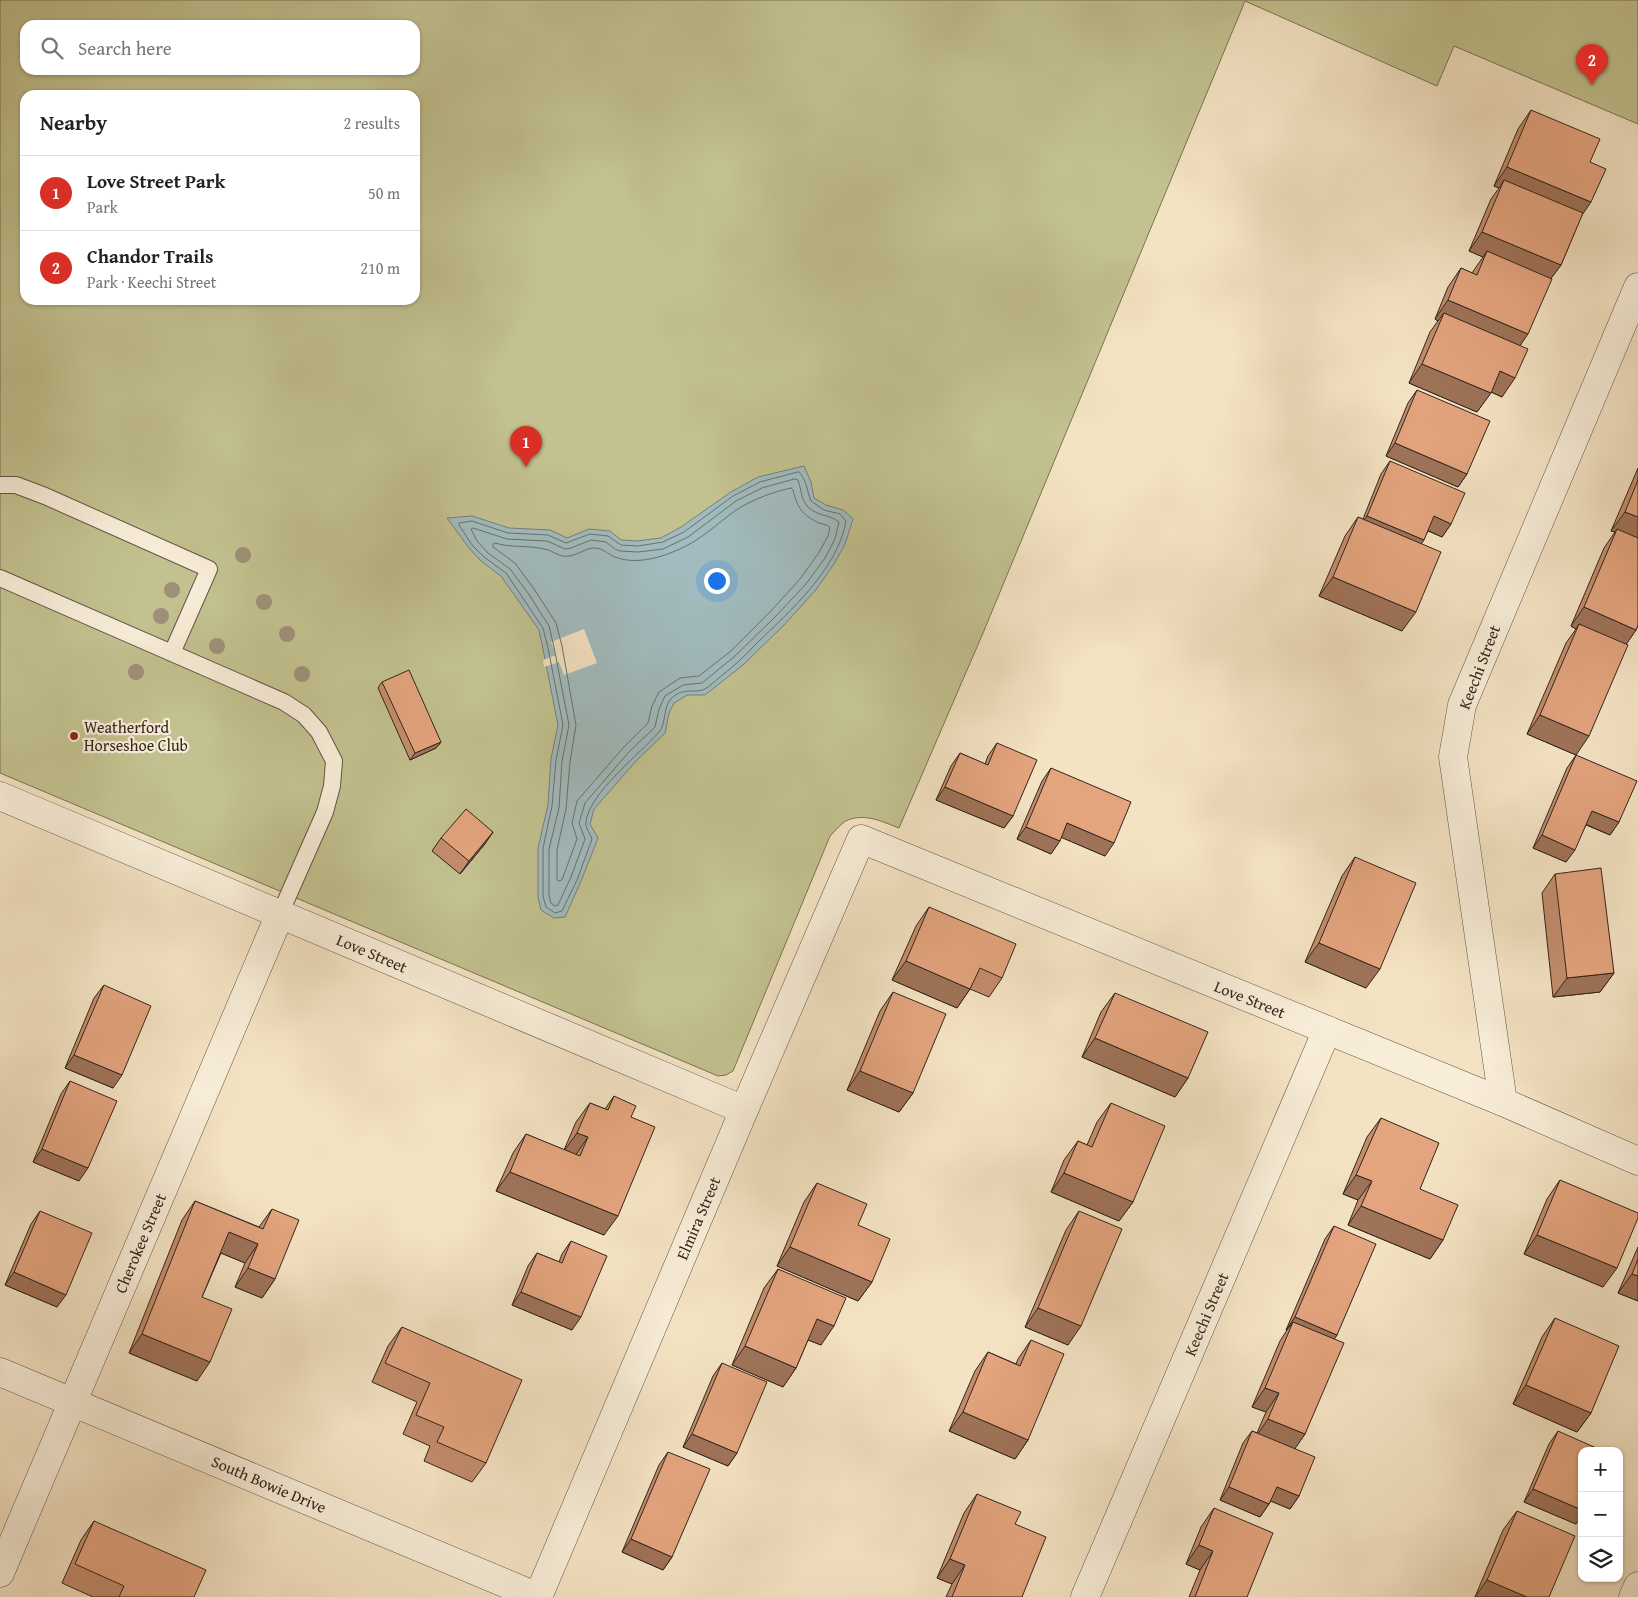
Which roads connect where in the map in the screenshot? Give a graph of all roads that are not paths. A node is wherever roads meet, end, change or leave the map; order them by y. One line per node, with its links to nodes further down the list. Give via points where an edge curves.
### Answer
1 (1638, 287): 9 (street, Keechi Street, via 1462,705 1453,757)
2 (0, 485): 4 (lane, via 16,486 45,496 209,569)
3 (0, 578): 4 (lane)
4 (172, 653): 7 (lane, via 284,702 304,715 319,732 334,761 325,812)
5 (0, 796): 7 (street, Love Street)
6 (861, 839): 8 (street, Love Street); 10 (street, Elmira Street)
7 (280, 914): 10 (street, Love Street); 13 (street, Cherokee Street)
8 (1327, 1030): 9 (street, Love Street); 17 (street, Keechi Street)
9 (1503, 1102): 11 (street, Love Street)
10 (744, 1110): 16 (street, Elmira Street)
11 (1638, 1161)
12 (0, 1372): 13 (street, South Bowie Drive)
13 (72, 1402): 14 (street, Cherokee Street); 16 (street, South Bowie Drive)
14 (0, 1573)
15 (1638, 1586): 18 (street)
16 (538, 1597)
17 (1085, 1597)
18 (1633, 1597)

